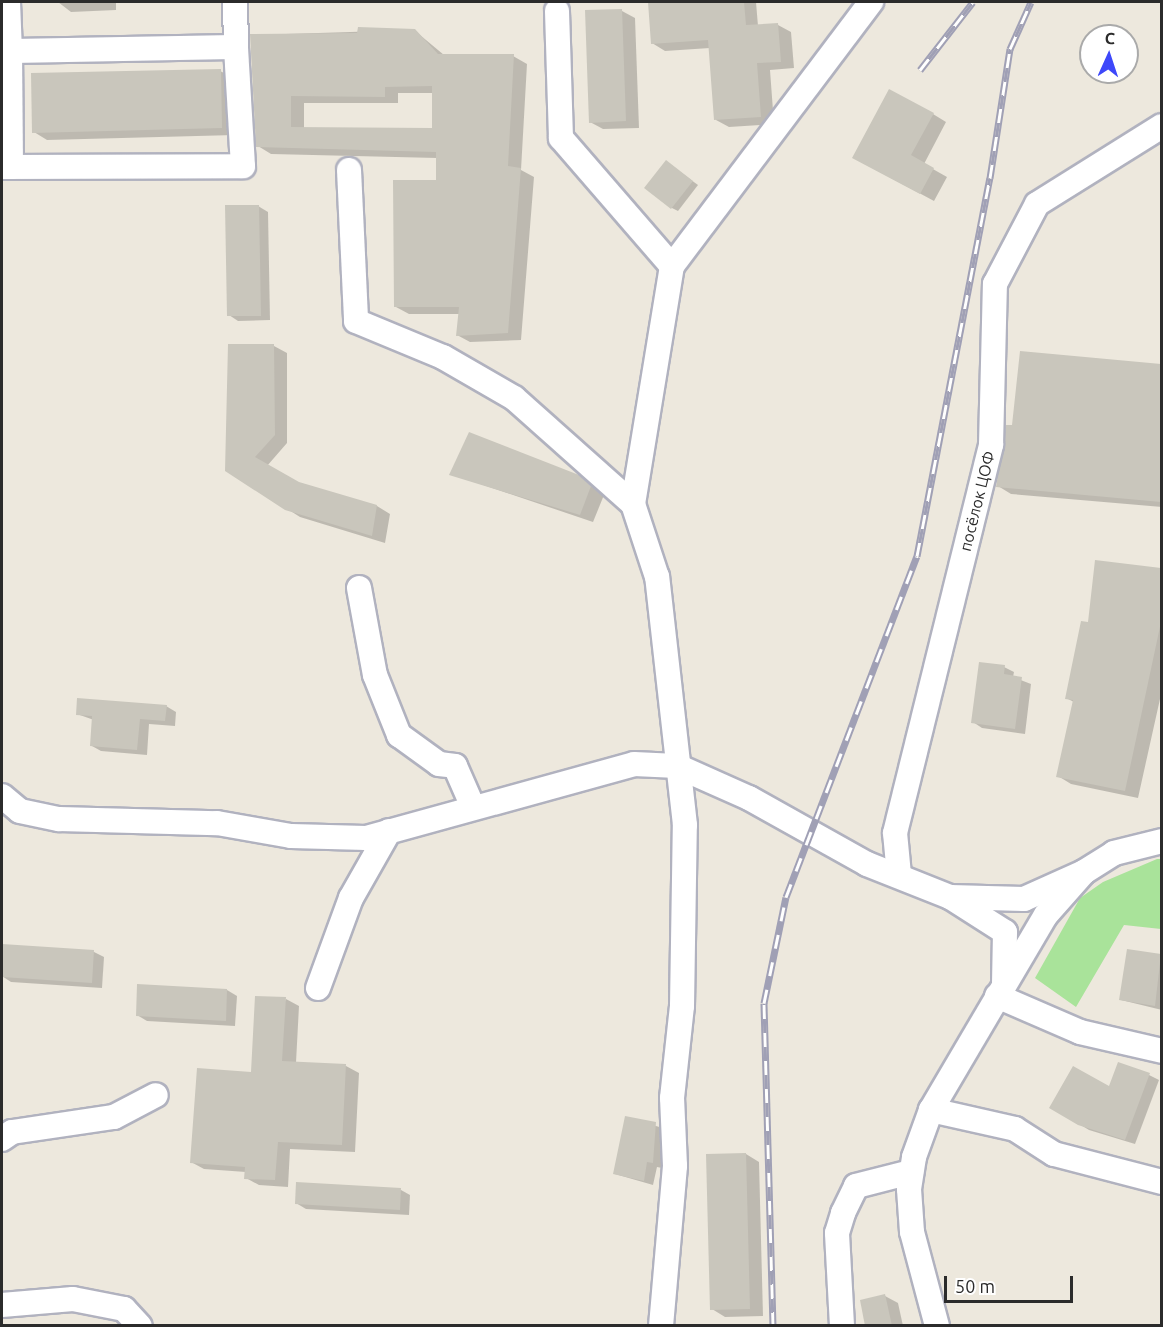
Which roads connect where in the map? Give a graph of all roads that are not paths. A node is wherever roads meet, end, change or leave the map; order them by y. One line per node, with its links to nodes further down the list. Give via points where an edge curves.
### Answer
1 (8, 2): 6 (street)
2 (235, 2): 5 (street)
3 (871, 2): 12 (street)
4 (557, 11): 12 (street, via 561,138)
5 (236, 47): 6 (street); 10 (street, via 243,166)
6 (10, 51): 10 (street)
7 (1161, 126): 8 (street, посёлок ЦОФ)
8 (1132, 145): 9 (street); 21 (street, посёлок ЦОФ, via 1037,204 994,284 991,446 895,833)
9 (1161, 147)
10 (6, 167)
11 (349, 170): 13 (street, via 356,321 443,357 514,398)
12 (672, 266): 13 (street)
13 (633, 504): 15 (street, via 657,577)
14 (359, 588): 17 (street, via 375,675 399,735 439,764 455,766)
15 (677, 766): 17 (street, via 634,764); 21 (street, via 749,798 867,864); 33 (street, via 685,825 685,929 672,1098 675,1166)
16 (2, 796): 18 (street, via 20,811 59,819 217,823 329,840 366,838)
17 (473, 807): 18 (street)
18 (389, 831): 23 (street, via 351,898)
19 (1161, 842): 20 (street, via 1114,853)
20 (1084, 872): 22 (street, via 1024,899); 24 (street, via 1046,915)
21 (899, 875): 22 (street)
22 (950, 897): 24 (street, via 1005,932)
23 (318, 988)
24 (1000, 990): 25 (street, via 1080,1032); 27 (street)
25 (1161, 1051)
26 (156, 1095): 28 (street, via 114,1117 12,1132)
27 (932, 1110): 29 (street); 30 (street, via 1015,1129 1054,1154)
28 (2, 1139)
29 (911, 1172): 34 (street, via 856,1186 843,1213 837,1233); 35 (street, via 912,1232)
30 (1161, 1182)
31 (2, 1305): 32 (street, via 73,1299 124,1309)
32 (140, 1326)
33 (661, 1326)
34 (842, 1326)
35 (937, 1326)

